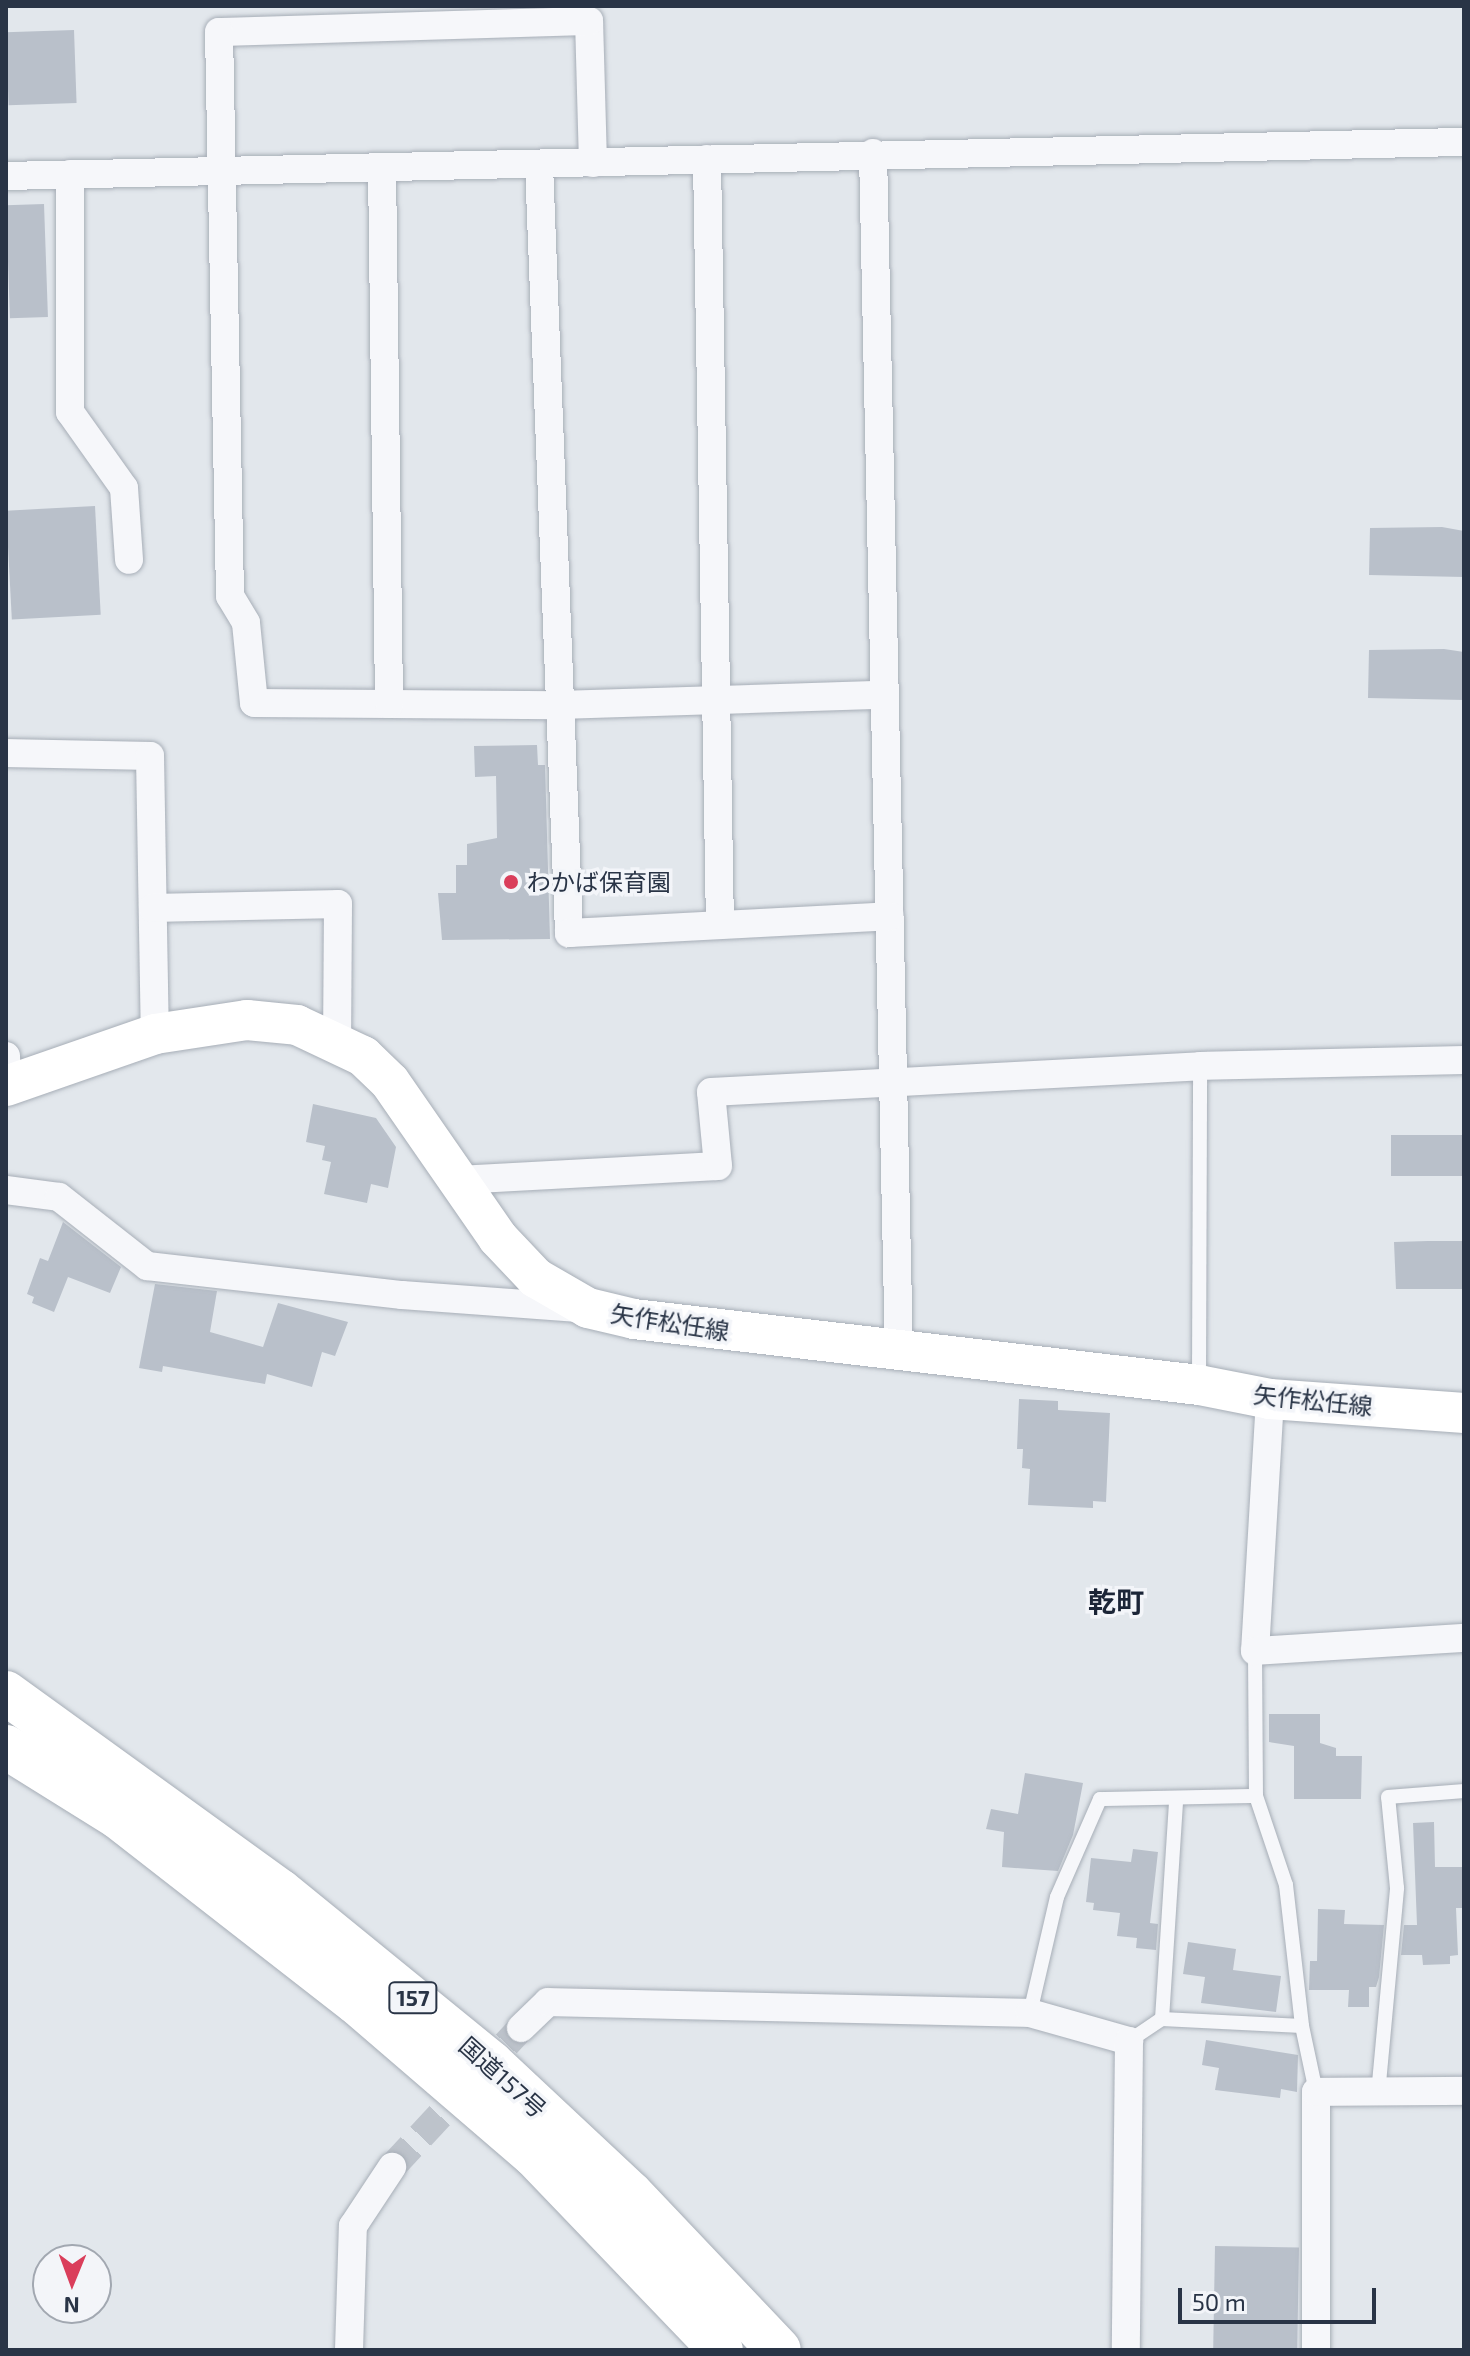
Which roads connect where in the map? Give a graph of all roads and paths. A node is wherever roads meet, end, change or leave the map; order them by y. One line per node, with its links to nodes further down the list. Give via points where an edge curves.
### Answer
1 (1464, 142): 2 (street)
2 (873, 153): 3 (street); 11 (street)
3 (707, 159): 4 (street); 12 (street)
4 (593, 163): 5 (street); 7 (street, via 589,21 219,32)
5 (539, 165): 6 (street); 14 (street)
6 (382, 167): 7 (street); 13 (street)
7 (224, 168): 8 (street); 13 (street, via 230,596 246,623 254,703)
8 (70, 174): 9 (street); 10 (street, via 70,412 124,488)
9 (6, 176)
10 (129, 560)
11 (882, 695): 12 (street); 17 (street)
12 (716, 701): 14 (street); 18 (street)
13 (389, 704): 14 (street)
14 (559, 705): 18 (street, via 569,933)
15 (6, 753): 16 (street, via 150,756)
16 (153, 908): 19 (street); 20 (street, via 338,904)
17 (890, 916): 18 (street); 24 (street)
18 (720, 925)
19 (155, 1034): 20 (main road, 矢作松任線, via 247,1020 297,1025); 25 (main road, 矢作松任線)
20 (337, 1044): 26 (main road, 矢作松任線, via 363,1056 390,1082)
21 (6, 1056): 25 (street)
22 (1464, 1060): 23 (street)
23 (1200, 1066): 24 (street); 30 (lane)
24 (893, 1082): 26 (street, via 711,1092 718,1166); 29 (street)
25 (6, 1086)
26 (458, 1180): 28 (main road, 矢作松任線, via 498,1238 536,1278)
27 (6, 1190): 28 (street, via 59,1197 147,1266 402,1295)
28 (588, 1308): 29 (main road, 矢作松任線, via 634,1319)
29 (899, 1353): 30 (main road, 矢作松任線)
30 (1199, 1385): 31 (main road, 矢作松任線)
31 (1270, 1399): 32 (main road, 矢作松任線); 34 (street)
32 (1464, 1413)
33 (1464, 1638): 34 (street)
34 (1255, 1651): 38 (lane)
35 (6, 1693): 51 (highway, 国道157号 / 157, via 280,1891 491,2063 630,2193)
36 (6, 1747): 50 (highway, 国道157号 / 157, via 118,1817 356,2002 534,2155)
37 (1464, 1791): 47 (lane, via 1388,1797 1397,1888)
38 (1256, 1796): 39 (lane); 42 (lane, via 1286,1885)
39 (1176, 1800): 40 (lane, via 1100,1799 1057,1897); 41 (lane)
40 (1030, 2013): 43 (street, via 548,2002); 44 (street)
41 (1162, 2019): 42 (lane); 44 (lane)
42 (1302, 2026): 46 (lane)
43 (521, 2028)
44 (1129, 2041): 52 (street)
45 (1464, 2091): 47 (street)
46 (1316, 2092): 47 (street); 53 (street)
47 (1378, 2094)
48 (392, 2167): 49 (street, via 353,2226)
49 (349, 2350)
50 (721, 2350)
51 (779, 2350)
52 (1126, 2350)
53 (1316, 2350)

